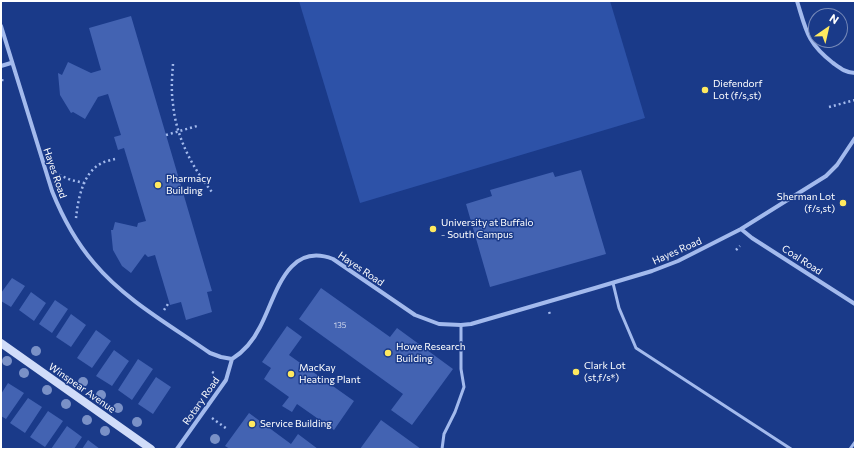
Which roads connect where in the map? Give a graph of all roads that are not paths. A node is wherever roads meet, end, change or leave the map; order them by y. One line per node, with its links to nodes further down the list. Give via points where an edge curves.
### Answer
1 (797, 1): 5 (street, via 806,30 816,49)
2 (1, 26): 3 (street, Hayes Road)
3 (11, 63): 4 (street); 14 (street, Hayes Road, via 52,191 60,210 84,250 126,294 210,353)
4 (1, 66)
5 (848, 73): 6 (street); 7 (street)
6 (855, 73)
7 (855, 76)
8 (855, 138): 9 (street, Hayes Road, via 837,165 826,176)
9 (740, 229): 10 (street, Hayes Road, via 678,261); 11 (street, Coal Road)
10 (613, 283): 12 (street, Hayes Road, via 476,323); 19 (lane, via 619,308 636,348)
11 (855, 304)
12 (461, 325): 14 (street, Hayes Road, via 440,324 415,315 333,259 309,256 301,258 293,265 281,282 250,344); 18 (lane, via 461,369 464,387 444,434)
13 (1, 343): 16 (street, Winspear Avenue)
14 (232, 359): 17 (street, Rotary Road, via 226,380)
15 (855, 442): 20 (lane)
16 (151, 449)
17 (178, 449)
18 (442, 449)
19 (790, 449)
20 (850, 449)

